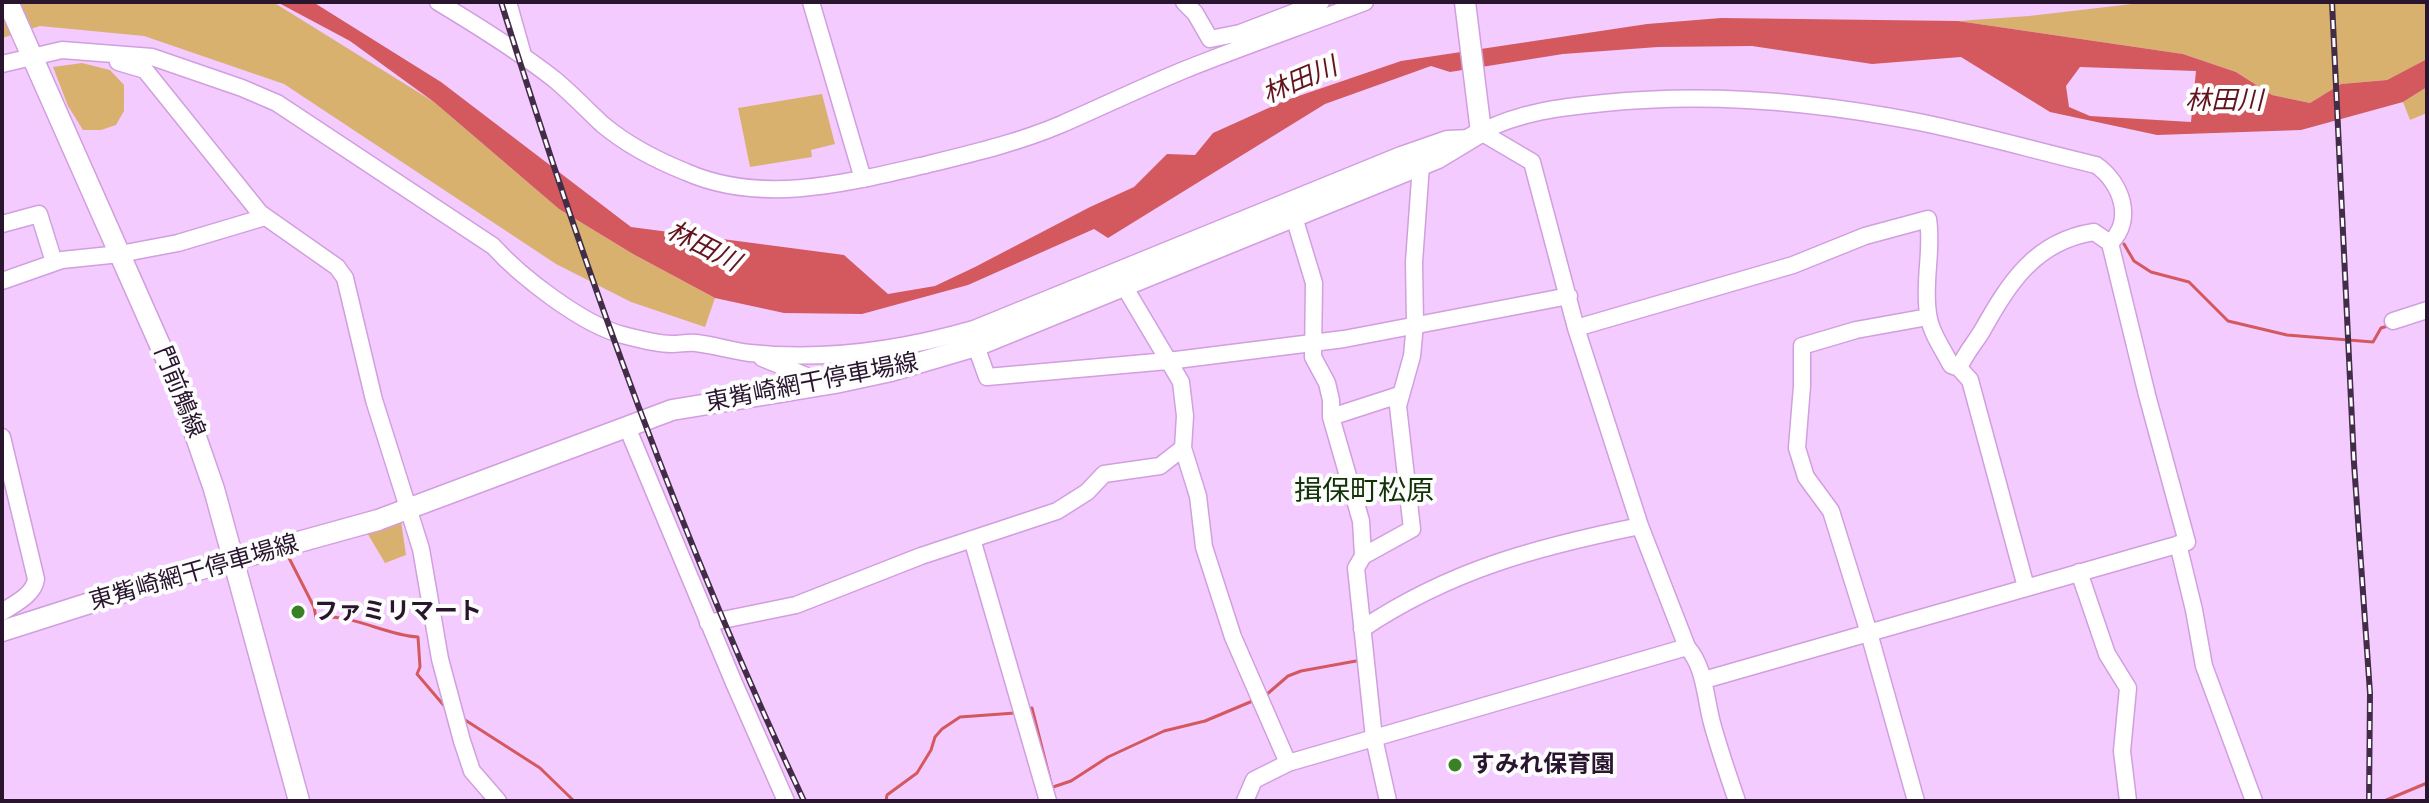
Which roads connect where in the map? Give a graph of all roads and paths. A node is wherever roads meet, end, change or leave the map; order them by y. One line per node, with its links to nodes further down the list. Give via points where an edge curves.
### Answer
1 (8, 2): 10 (main road, 門前鵤線)
2 (438, 2): 11 (street)
3 (508, 2): 11 (street)
4 (811, 2): 15 (street)
5 (1184, 2): 6 (street, via 1210,39)
6 (1321, 2)
7 (1365, 2): 15 (street, via 1185,70 1060,125 974,153)
8 (1465, 2): 13 (main road)
9 (83, 50): 10 (street); 16 (street, via 145,70); 32 (street, via 152,57 277,103 493,246 583,317 621,335)
10 (31, 54): 12 (street); 20 (main road, 門前鵤線)
11 (523, 55): 15 (street, via 604,126 689,174 763,189)
12 (2, 64)
13 (1476, 135): 14 (main road, 東觜崎網干停車場線); 19 (street, via 1550,108 1638,99 1783,103 1880,115 2096,165 2121,194 2124,216); 24 (street, via 1532,162); 32 (street, via 1401,155 959,333 886,350 813,356)
14 (1421, 165): 17 (main road, 東觜崎網干停車場線); 28 (street)
15 (863, 179)
16 (265, 217): 20 (street); 41 (street, via 345,278 374,400)
17 (1294, 217): 23 (main road, 東觜崎網干停車場線); 30 (street, via 1314,283)
18 (2, 224): 21 (street, via 39,214)
19 (2110, 243): 34 (street, via 2094,232 2076,234 2021,270); 44 (street, via 2187,542)
20 (120, 254): 21 (street); 46 (main road, 門前鵤線, via 179,388)
21 (54, 262): 22 (street)
22 (2, 281)
23 (1124, 286): 31 (main road, 東觜崎網干停車場線); 33 (street)
24 (1569, 296): 28 (street); 29 (street)
25 (2427, 310): 27 (street)
26 (1928, 317): 29 (street, via 1928,219 1865,236 1793,265); 34 (street, via 1951,365); 53 (street, via 1802,346 1797,448 1806,477 1831,511)
27 (2393, 321)
28 (1415, 324): 30 (street); 36 (street, via 1412,356)
29 (1576, 328): 42 (street)
30 (1312, 342): 33 (street); 37 (street, via 1313,357 1327,383)
31 (976, 346): 33 (street, via 987,377); 35 (main road, 東觜崎網干停車場線)
32 (749, 353): 35 (street)
33 (1168, 361): 40 (street, via 1181,382)
34 (1959, 368): 48 (street, via 1970,380)
35 (835, 383): 38 (main road, 東觜崎網干停車場線, via 672,410)
36 (1399, 395): 37 (street); 45 (street, via 1412,529)
37 (1331, 417): 45 (street, via 1361,521)
38 (627, 427): 41 (main road, 東觜崎網干停車場線); 50 (street)
39 (2, 437): 49 (street, via 36,579 27,594)
40 (1183, 448): 43 (street, via 1160,466 1104,474 1057,511); 57 (street, via 1198,496 1204,547 1233,637)
41 (410, 510): 46 (main road, 東觜崎網干停車場線); 59 (street, via 462,741 472,771)
42 (1640, 526): 51 (street, via 1483,567 1419,593); 54 (street)
43 (972, 539): 50 (street, via 796,605); 61 (street)
44 (2178, 544): 47 (street); 67 (street, via 2204,666)
45 (1363, 556): 51 (street, via 1356,568)
46 (234, 560): 52 (main road, 東觜崎網干停車場線); 58 (main road, 門前鵤線)
47 (2079, 572): 48 (street); 66 (street, via 2107,654 2128,688 2122,751)
48 (2026, 587): 53 (street)
49 (2, 612)
50 (708, 623): 60 (street)
51 (1362, 629): 56 (street)
52 (2, 631)
53 (1869, 633): 55 (street); 65 (street)
54 (1687, 647): 55 (street); 56 (street)
55 (1704, 680): 64 (street)
56 (1374, 738): 57 (street); 63 (street)
57 (1288, 763): 62 (street, via 1254,780)
58 (299, 801)
59 (498, 801)
60 (786, 801)
61 (1048, 801)
62 (1245, 801)
63 (1388, 801)
64 (1737, 801)
65 (1916, 801)
66 (2128, 801)
67 (2254, 801)

